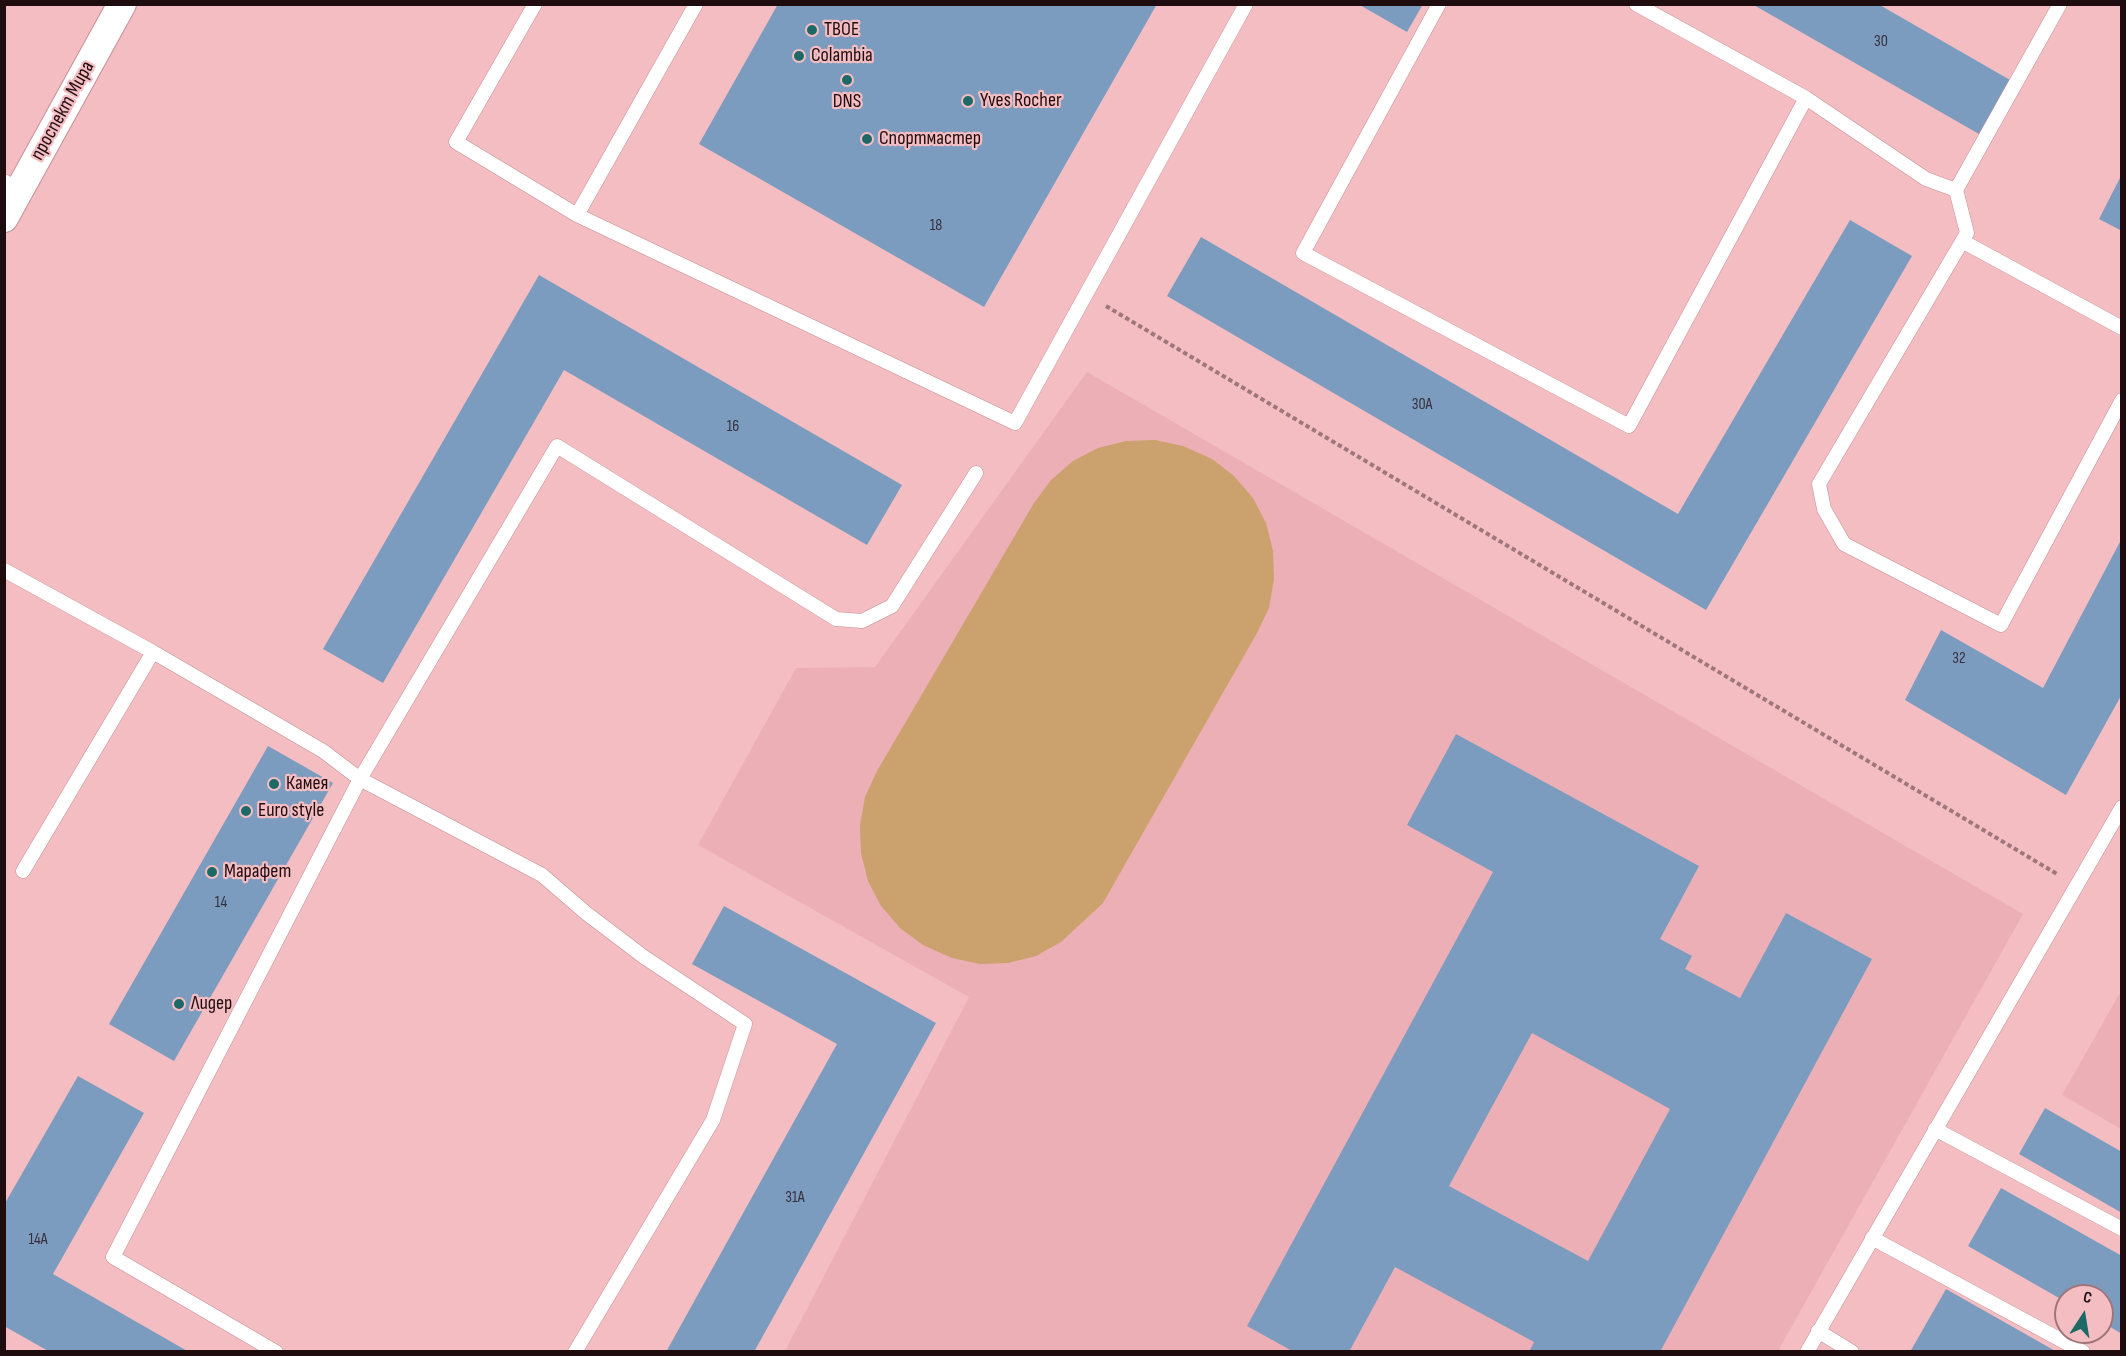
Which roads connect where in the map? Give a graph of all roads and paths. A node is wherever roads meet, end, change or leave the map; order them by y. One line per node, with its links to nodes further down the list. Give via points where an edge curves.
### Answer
1 (122, 4): 9 (street, проспект Мира)
2 (535, 4): 11 (lane, via 456,142)
3 (696, 4): 11 (lane)
4 (1246, 4): 14 (lane)
5 (1439, 4): 8 (lane, via 1303,253 1629,426)
6 (1636, 4): 8 (lane)
7 (2060, 4): 10 (lane)
8 (1806, 98): 10 (lane, via 1926,179)
9 (12, 185): 12 (street, проспект Мира)
10 (1956, 190): 13 (lane, via 1967,233)
11 (577, 214): 14 (lane, via 1015,423)
12 (4, 218)
13 (1962, 241): 15 (lane); 16 (lane, via 1819,484 1824,509 1844,544 2001,625)
14 (1086, 294): 23 (path)
15 (2121, 328)
16 (2121, 400)
17 (976, 473): 20 (lane, via 892,606 862,621 836,619 557,446)
18 (4, 570): 19 (lane)
19 (153, 652): 20 (lane, via 323,752); 22 (lane)
20 (360, 779): 28 (lane, via 113,1257); 29 (lane, via 542,875 644,957 745,1024 713,1120)
21 (2121, 807): 23 (lane)
22 (23, 871)
23 (2076, 885): 24 (lane)
24 (1935, 1129): 25 (lane); 26 (lane)
25 (2121, 1229)
26 (1872, 1238): 27 (lane); 32 (lane)
27 (1818, 1332): 30 (lane); 31 (lane)
28 (276, 1352)
29 (575, 1352)
30 (1806, 1352)
31 (1852, 1352)
32 (2083, 1352)

